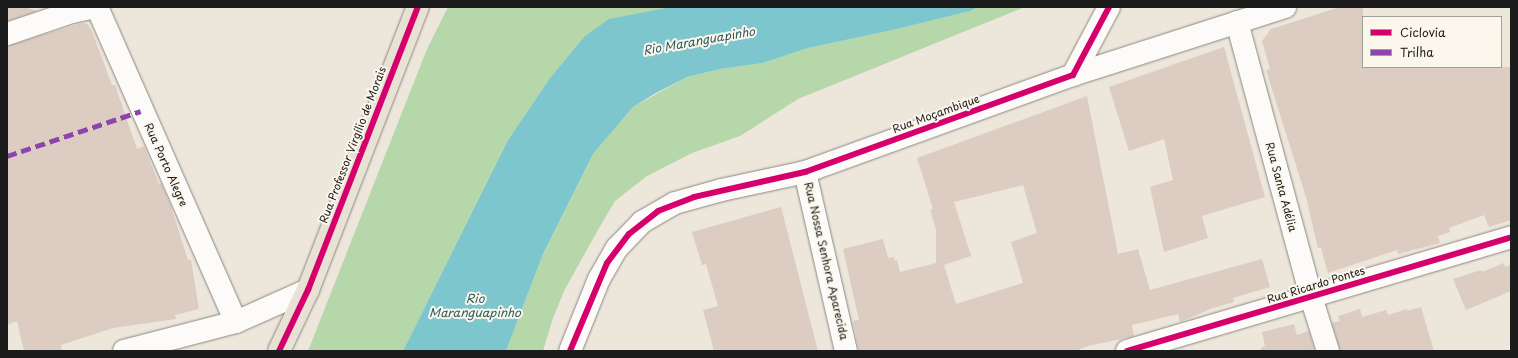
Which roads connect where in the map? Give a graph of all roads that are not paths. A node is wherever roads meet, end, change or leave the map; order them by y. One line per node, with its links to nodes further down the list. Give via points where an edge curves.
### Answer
1 (96, 7): 5 (street); 13 (street, Rua Porto Alegre)
2 (418, 7): 11 (main road, Rua Professor Virgílio de Morais)
3 (1109, 7): 8 (street)
4 (1279, 8): 6 (street, Rua Moçambique)
5 (71, 10): 7 (street)
6 (1237, 22): 8 (street, Rua Moçambique); 12 (street, Rua Santa Adélia)
7 (7, 34)
8 (1073, 75): 9 (street, Rua Moçambique)
9 (805, 172): 16 (street, Rua Moçambique, via 694,197 670,206 642,222 629,234 607,263); 17 (street, Rua Nossa Senhora Aparecida)
10 (1511, 237): 12 (street, Rua Ricardo Pontes)
11 (308, 290): 13 (street); 15 (main road, Rua Professor Virgílio de Morais)
12 (1311, 298): 18 (street, Rua Ricardo Pontes); 19 (street, Rua Santa Adélia)
13 (236, 322): 14 (street)
14 (124, 351)
15 (279, 351)
16 (570, 351)
17 (846, 351)
18 (1127, 351)
19 (1328, 351)

